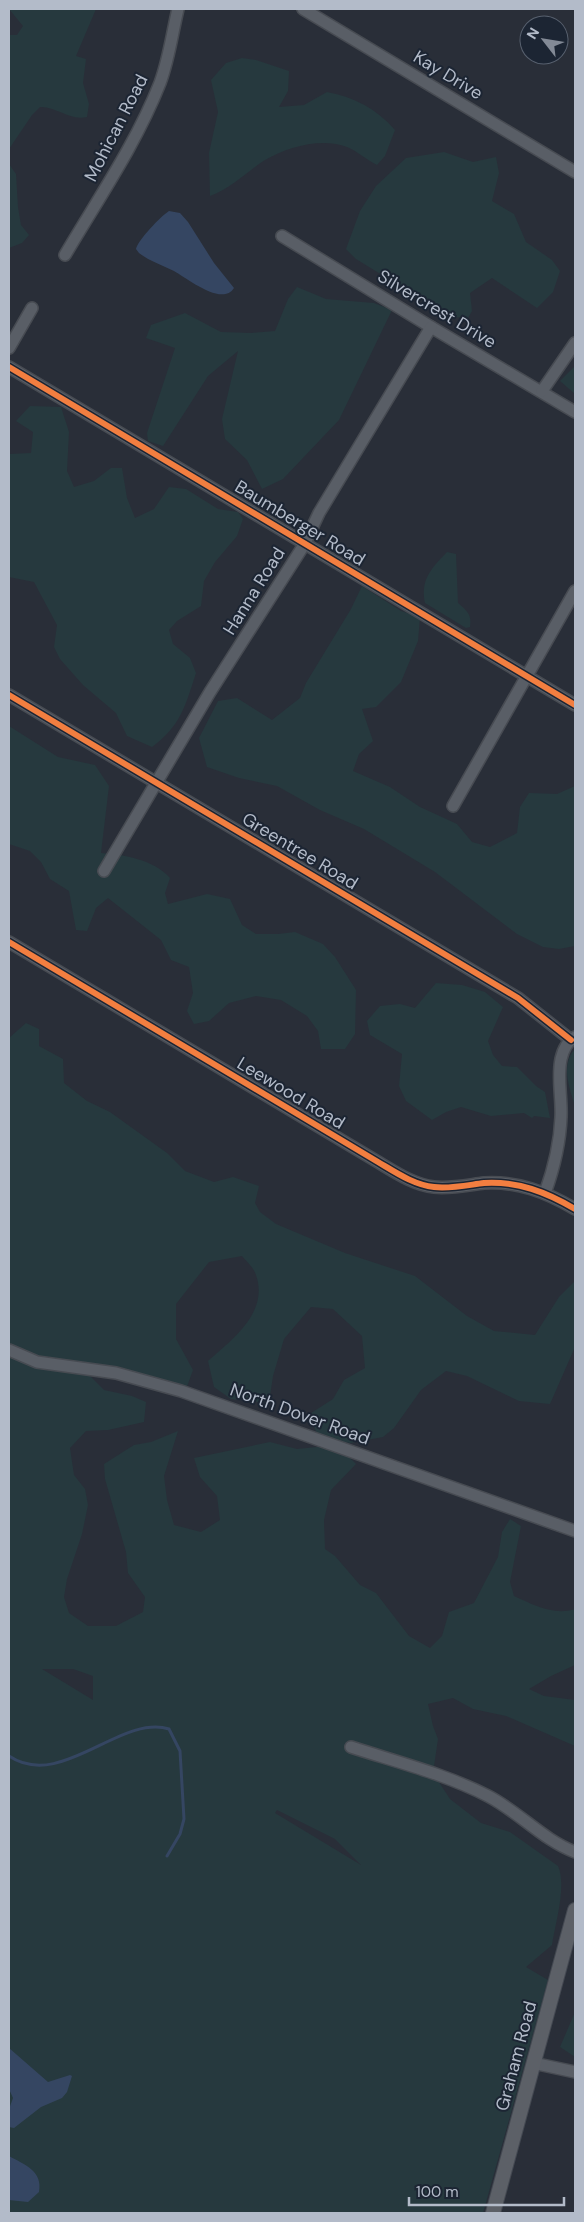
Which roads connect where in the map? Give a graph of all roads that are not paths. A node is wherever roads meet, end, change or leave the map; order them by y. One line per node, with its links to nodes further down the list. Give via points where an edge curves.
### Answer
1 (178, 9): 5 (street, Mohican Road, via 168,60 151,104 130,146)
2 (303, 9): 3 (street, Kay Drive)
3 (575, 172)
4 (282, 236): 7 (street, Silvercrest Drive)
5 (64, 255)
6 (32, 308): 9 (street)
7 (431, 327): 11 (street, Silvercrest Drive); 13 (street, Hanna Road)
8 (575, 343): 11 (street)
9 (9, 348)
10 (9, 367): 13 (street, Baumberger Road)
11 (542, 391): 12 (street, Silvercrest Drive)
12 (575, 412)
13 (304, 545): 15 (street, Baumberger Road); 18 (street, Hanna Road)
14 (575, 591): 15 (street)
15 (527, 676): 17 (street, Baumberger Road); 19 (street)
16 (9, 695): 18 (street, Greentree Road)
17 (575, 705)
18 (156, 782): 20 (street, Hanna Road); 22 (street, Greentree Road, via 518,998)
19 (453, 806)
20 (104, 871)
21 (9, 942): 23 (street, Leewood Road, via 410,1180 435,1187 510,1184)
22 (573, 1038): 23 (street, Greentree Road, via 560,1061 558,1153)
23 (545, 1193): 24 (street, Leewood Road)
24 (575, 1209)
25 (9, 1350): 26 (street, North Dover Road, via 37,1362 116,1373 181,1391)
26 (575, 1531)
27 (351, 1747): 28 (street, via 475,1790)
28 (575, 1852)
29 (575, 1910): 30 (main road, Graham Road)
30 (533, 2063): 31 (street); 32 (main road, Graham Road)
31 (575, 2072)
32 (492, 2213)

